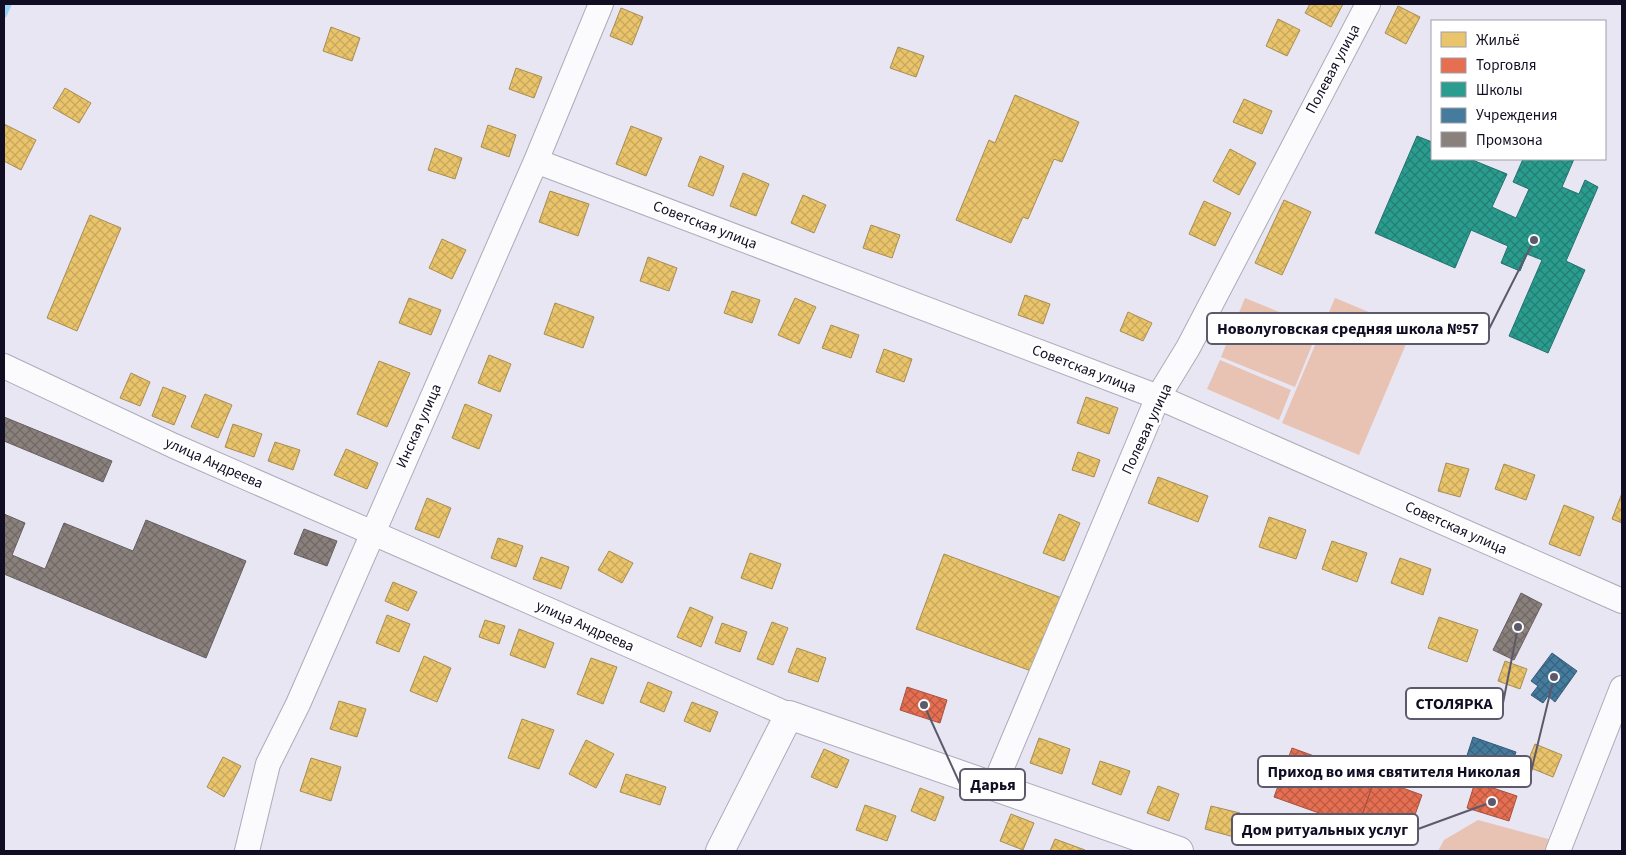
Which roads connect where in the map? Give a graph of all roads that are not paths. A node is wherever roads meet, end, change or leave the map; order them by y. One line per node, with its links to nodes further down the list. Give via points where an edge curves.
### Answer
1 (601, 4): 3 (street, Инская улица)
2 (1368, 4): 5 (street, Полевая улица, via 1188,348)
3 (536, 161): 5 (street, Советская улица); 6 (street, Инская улица)
4 (4, 366): 6 (street, улица Андреева, via 174,446)
5 (1158, 397): 7 (street, Советская улица); 10 (street, Полевая улица)
6 (372, 533): 9 (street, улица Андреева); 11 (street, Инская улица, via 298,704 268,764)
7 (1622, 601)
8 (1622, 688): 14 (street)
9 (789, 715): 10 (main road, улица Андреева); 12 (main road)
10 (994, 786): 13 (main road, улица Андреева)
11 (247, 851)
12 (720, 851)
13 (1180, 851)
14 (1558, 851)

